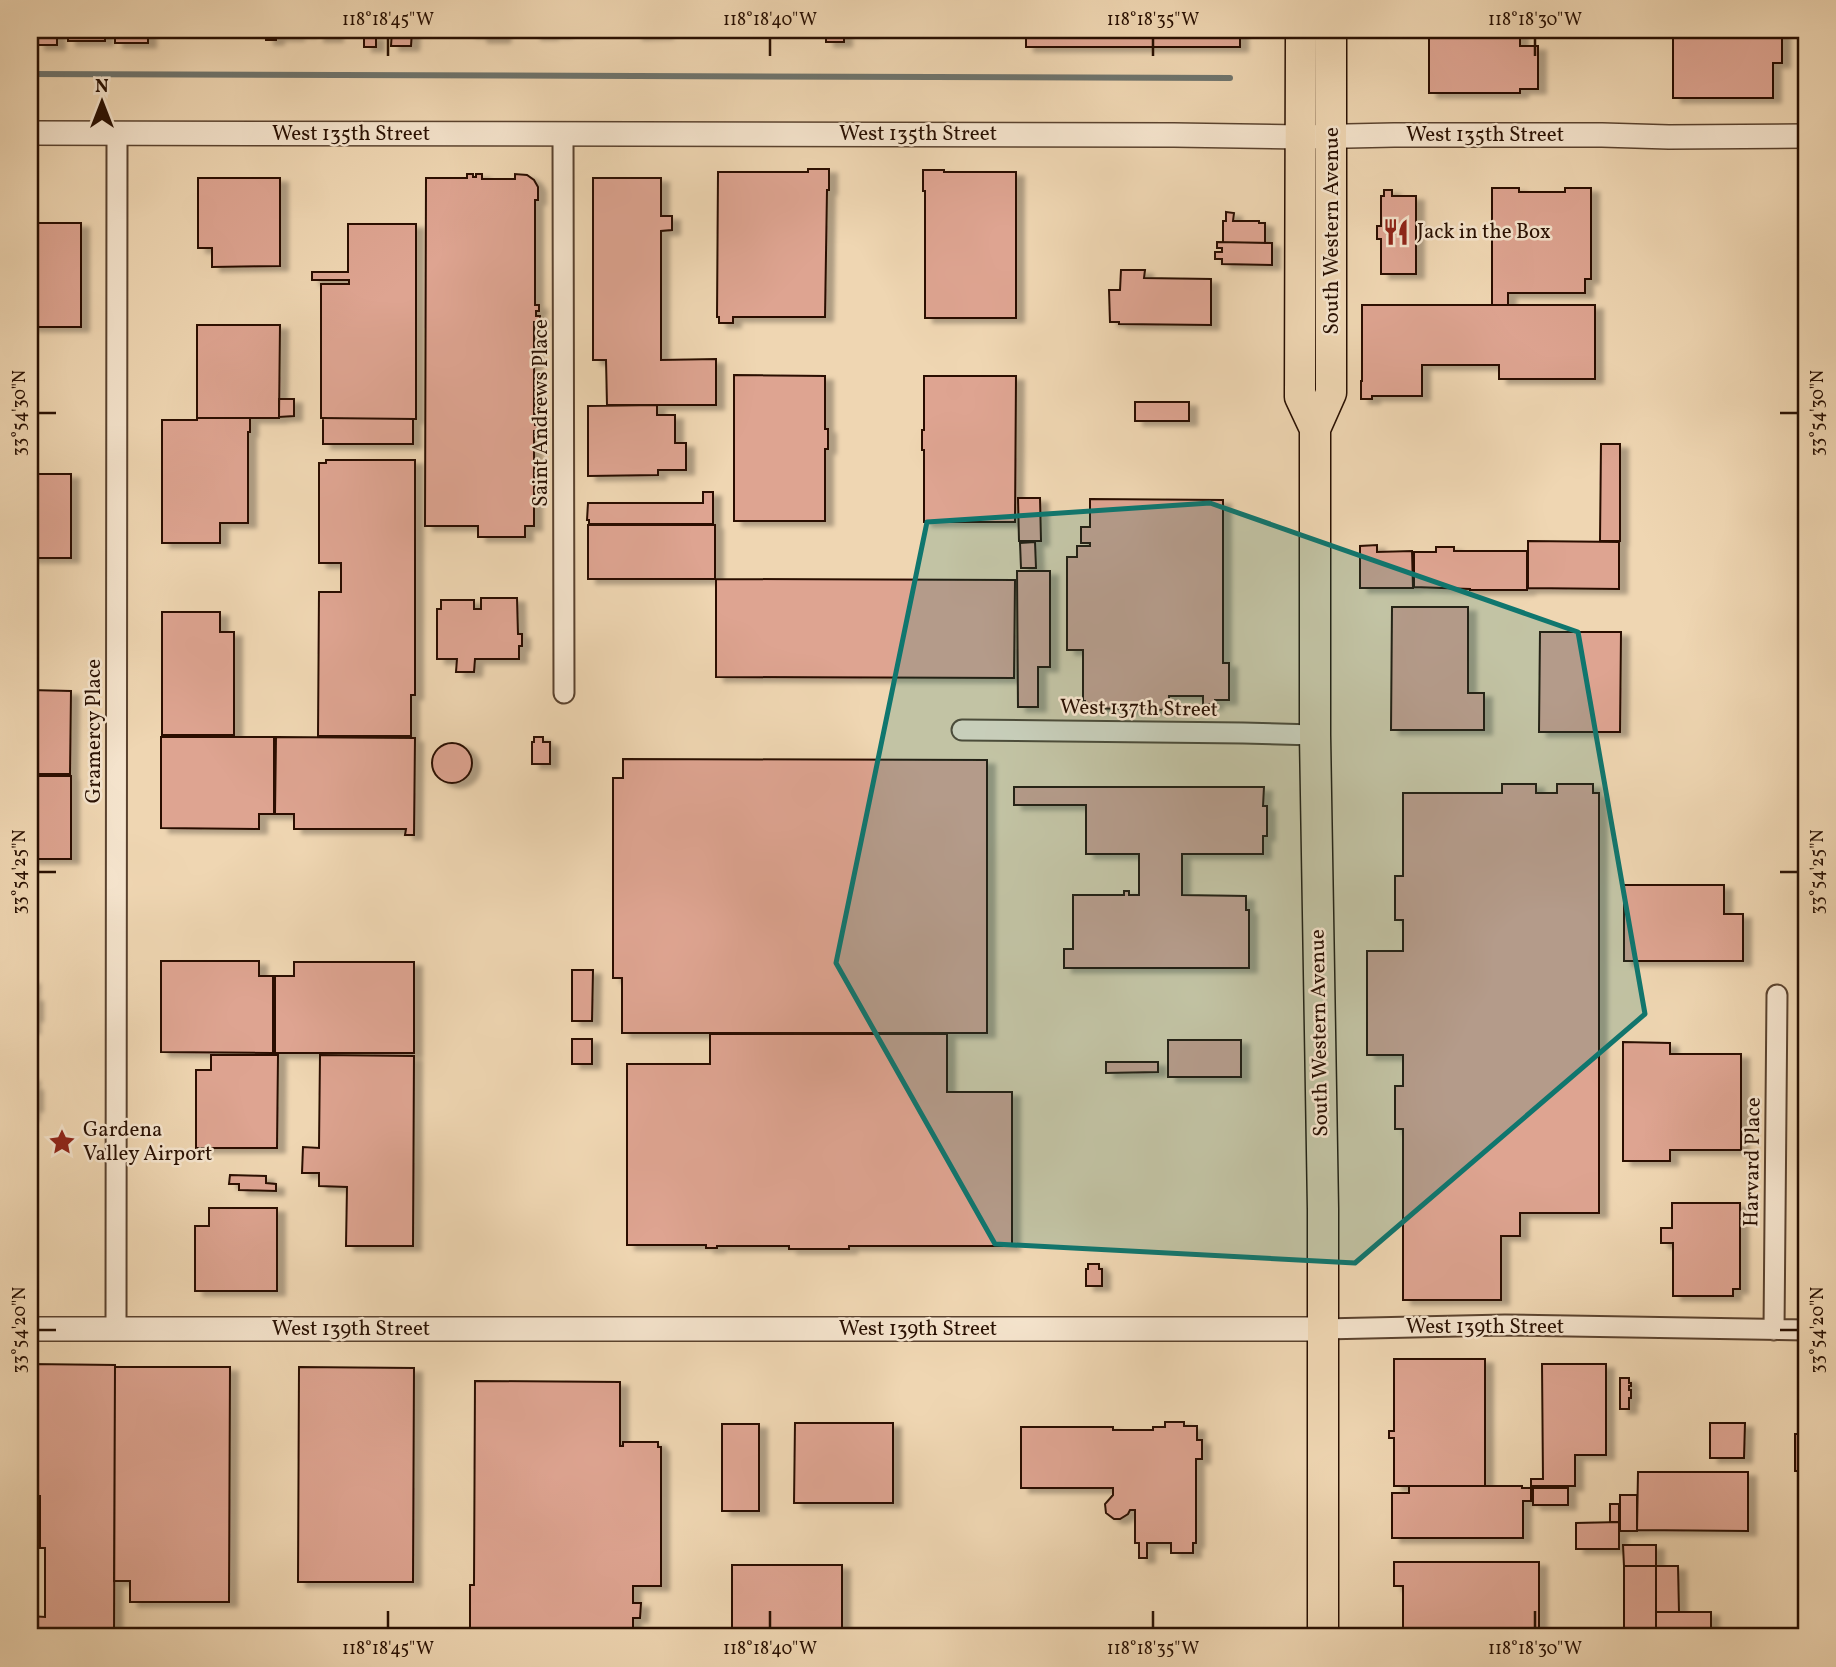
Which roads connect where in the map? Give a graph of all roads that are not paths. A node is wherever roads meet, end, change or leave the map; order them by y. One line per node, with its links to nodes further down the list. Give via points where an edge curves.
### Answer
1 (1301, 30): 6 (main road, South Western Avenue)
2 (1331, 30): 7 (main road, South Western Avenue)
3 (30, 133): 4 (street, West 135th Street)
4 (117, 133): 5 (street, West 135th Street); 15 (street, Gramercy Place)
5 (563, 134): 6 (street, West 135th Street); 10 (street, Saint Andrews Place)
6 (1301, 136): 7 (street, West 135th Street); 9 (main road, South Western Avenue, via 1300,397)
7 (1332, 136): 8 (street, West 135th Street); 9 (main road, South Western Avenue, via 1331,393)
8 (1806, 136)
9 (1315, 429): 12 (main road, South Western Avenue)
10 (564, 692)
11 (962, 730): 12 (street, West 137th Street)
12 (1315, 736): 16 (main road, South Western Avenue)
13 (1777, 995): 17 (street, Harvard Place)
14 (30, 1329): 15 (street, West 139th Street)
15 (116, 1329): 16 (street, West 139th Street)
16 (1323, 1329): 17 (street, West 139th Street, via 1505,1325); 19 (main road, South Western Avenue)
17 (1774, 1330): 18 (street, West 139th Street)
18 (1806, 1330)
19 (1323, 1637)

